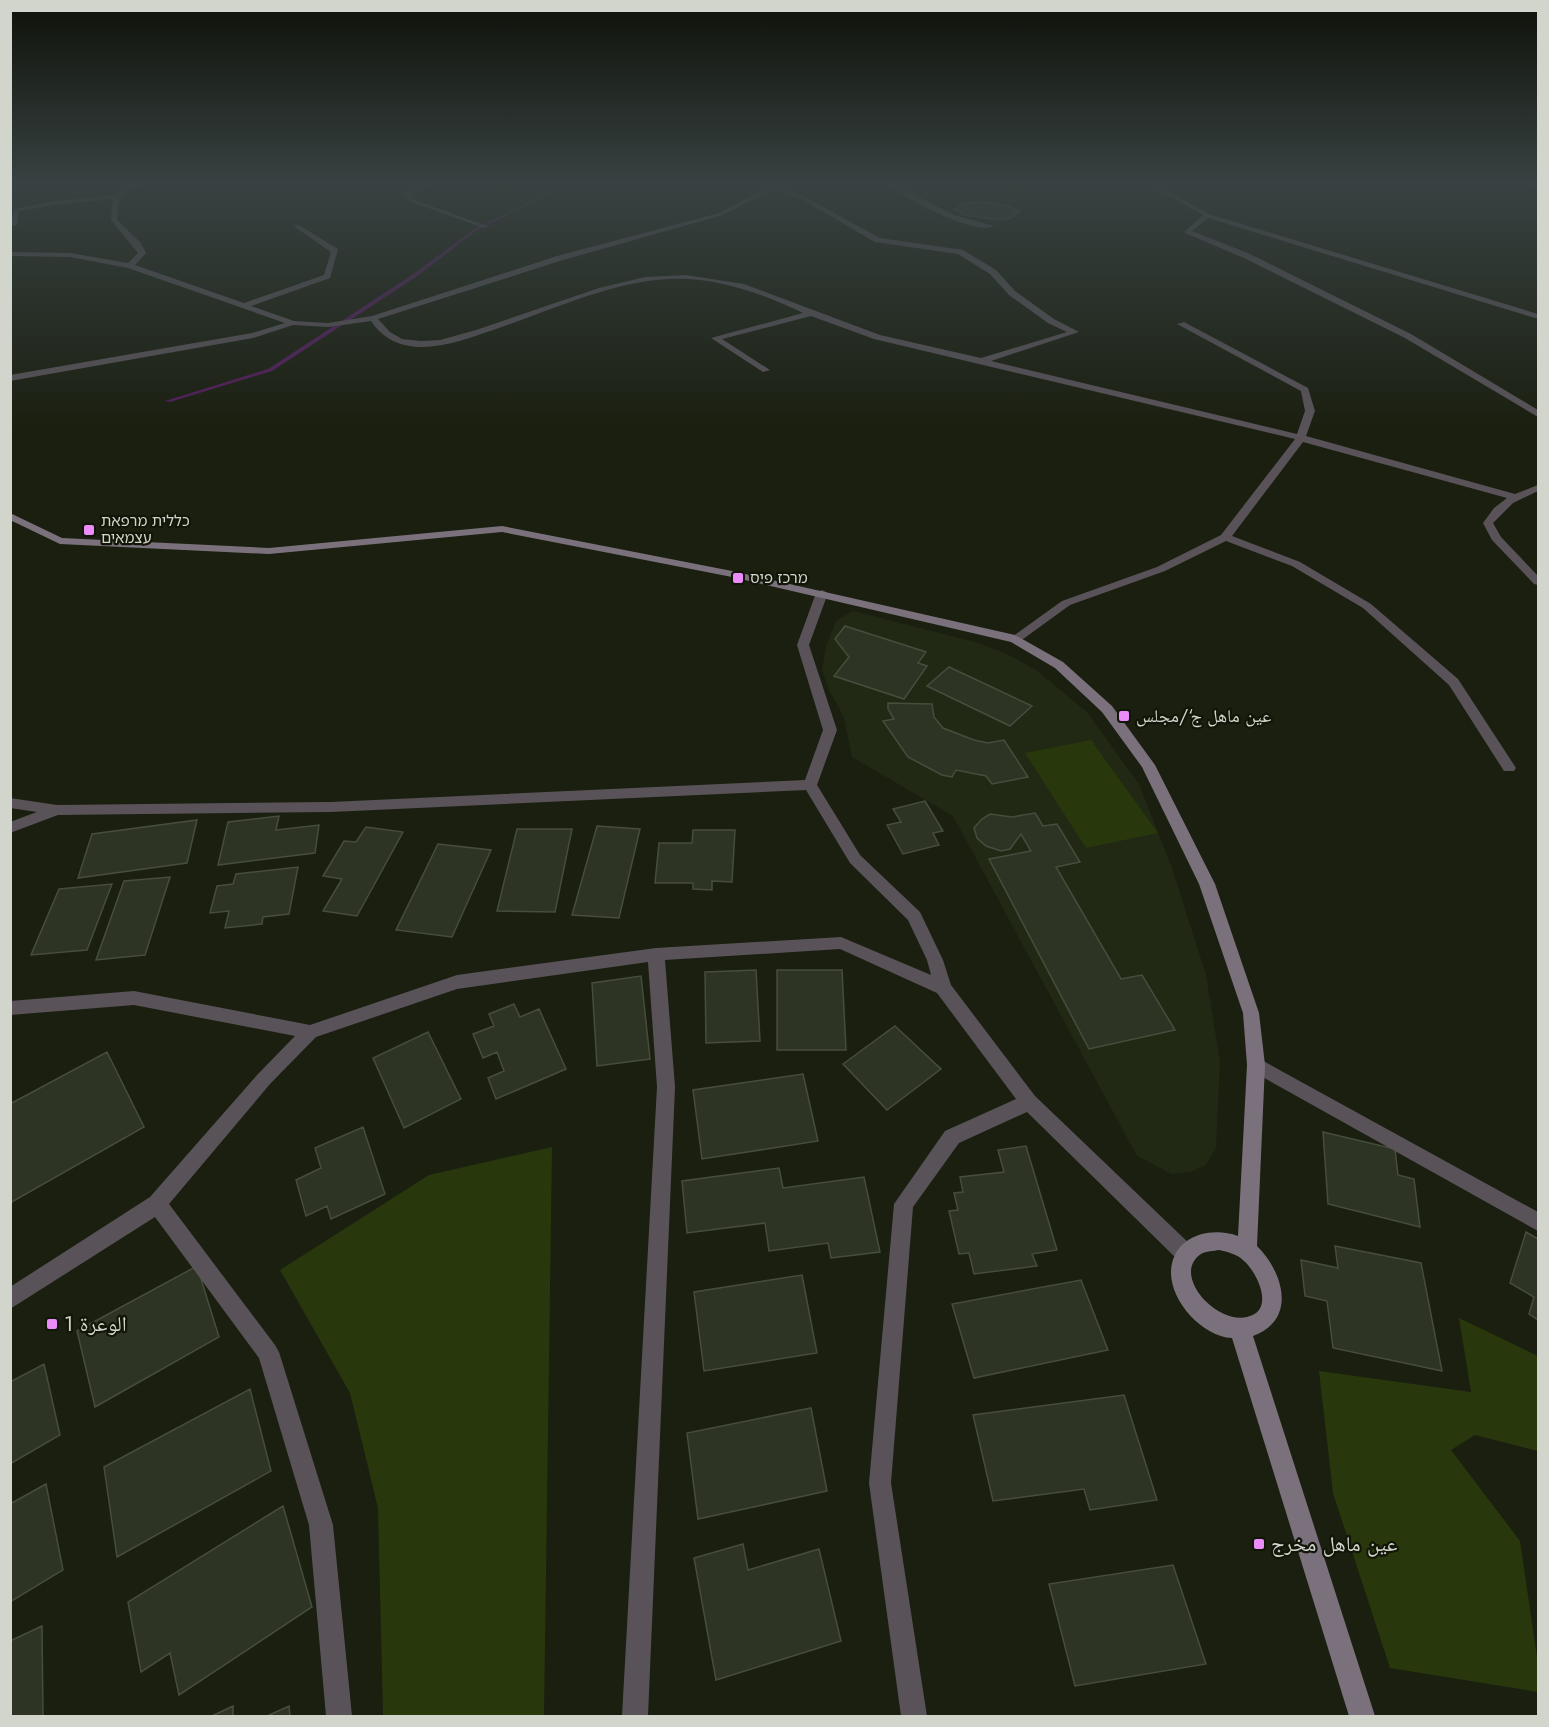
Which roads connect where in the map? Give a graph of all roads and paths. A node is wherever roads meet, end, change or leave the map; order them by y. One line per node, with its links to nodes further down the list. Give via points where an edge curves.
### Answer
1 (130, 266): 7 (street)
2 (330, 266): 7 (street, via 327,276)
3 (537, 266): 10 (street)
4 (981, 266): 13 (street, via 1051,321 1075,332)
5 (1266, 266): 16 (street, via 1408,336)
6 (1373, 266): 9 (street)
7 (246, 305): 11 (street)
8 (811, 314): 10 (street, via 778,298 723,281 679,277 643,280 432,343 404,343 391,338); 13 (street, via 877,337); 14 (street, via 715,338)
9 (1539, 316)
10 (373, 318): 11 (street, via 328,325)
11 (293, 323): 15 (street, via 253,335)
12 (1180, 324): 17 (street, via 1305,390 1310,411)
13 (981, 360): 17 (street)
14 (766, 370)
15 (10, 378)
16 (1539, 414)
17 (1301, 438): 19 (street); 21 (street)
18 (1539, 488): 19 (street)
19 (1514, 497): 22 (street, via 1488,523 1496,538)
20 (10, 516): 23 (street, via 60,541 270,551 502,528)
21 (1225, 537): 24 (street, via 1161,569 1066,603); 25 (street, via 1296,564 1367,606 1454,682)
22 (1539, 582)
23 (822, 593): 24 (street); 26 (street, via 803,645 830,729)
24 (1015, 639): 34 (street, via 1059,665 1107,709 1148,765 1207,884 1251,1013)
25 (1509, 768)
26 (810, 785): 28 (street, via 331,807); 31 (street, via 855,859 914,916 935,960)
27 (10, 803): 28 (street)
28 (57, 810): 29 (street)
29 (10, 828)
30 (656, 954): 31 (street, via 841,943); 33 (street, via 457,982); 43 (street, via 666,1087)
31 (943, 988): 35 (street)
32 (10, 1008): 33 (street, via 134,998)
33 (310, 1032): 36 (street, via 264,1079)
34 (1256, 1065): 37 (street); 38 (street)
35 (1029, 1102): 39 (street); 44 (street, via 952,1137 904,1204 880,1484)
36 (157, 1204): 40 (street); 42 (street, via 268,1352 321,1525)
37 (1539, 1222)
38 (1247, 1251): 39 (street, via 1219,1240 1195,1245); 41 (street, via 1268,1277 1272,1306 1254,1326)
39 (1186, 1254): 41 (street, via 1182,1280 1196,1308 1209,1319)
40 (10, 1299)
41 (1240, 1329): 45 (street)
42 (339, 1716)
43 (635, 1716)
44 (914, 1716)
45 (1362, 1716)

